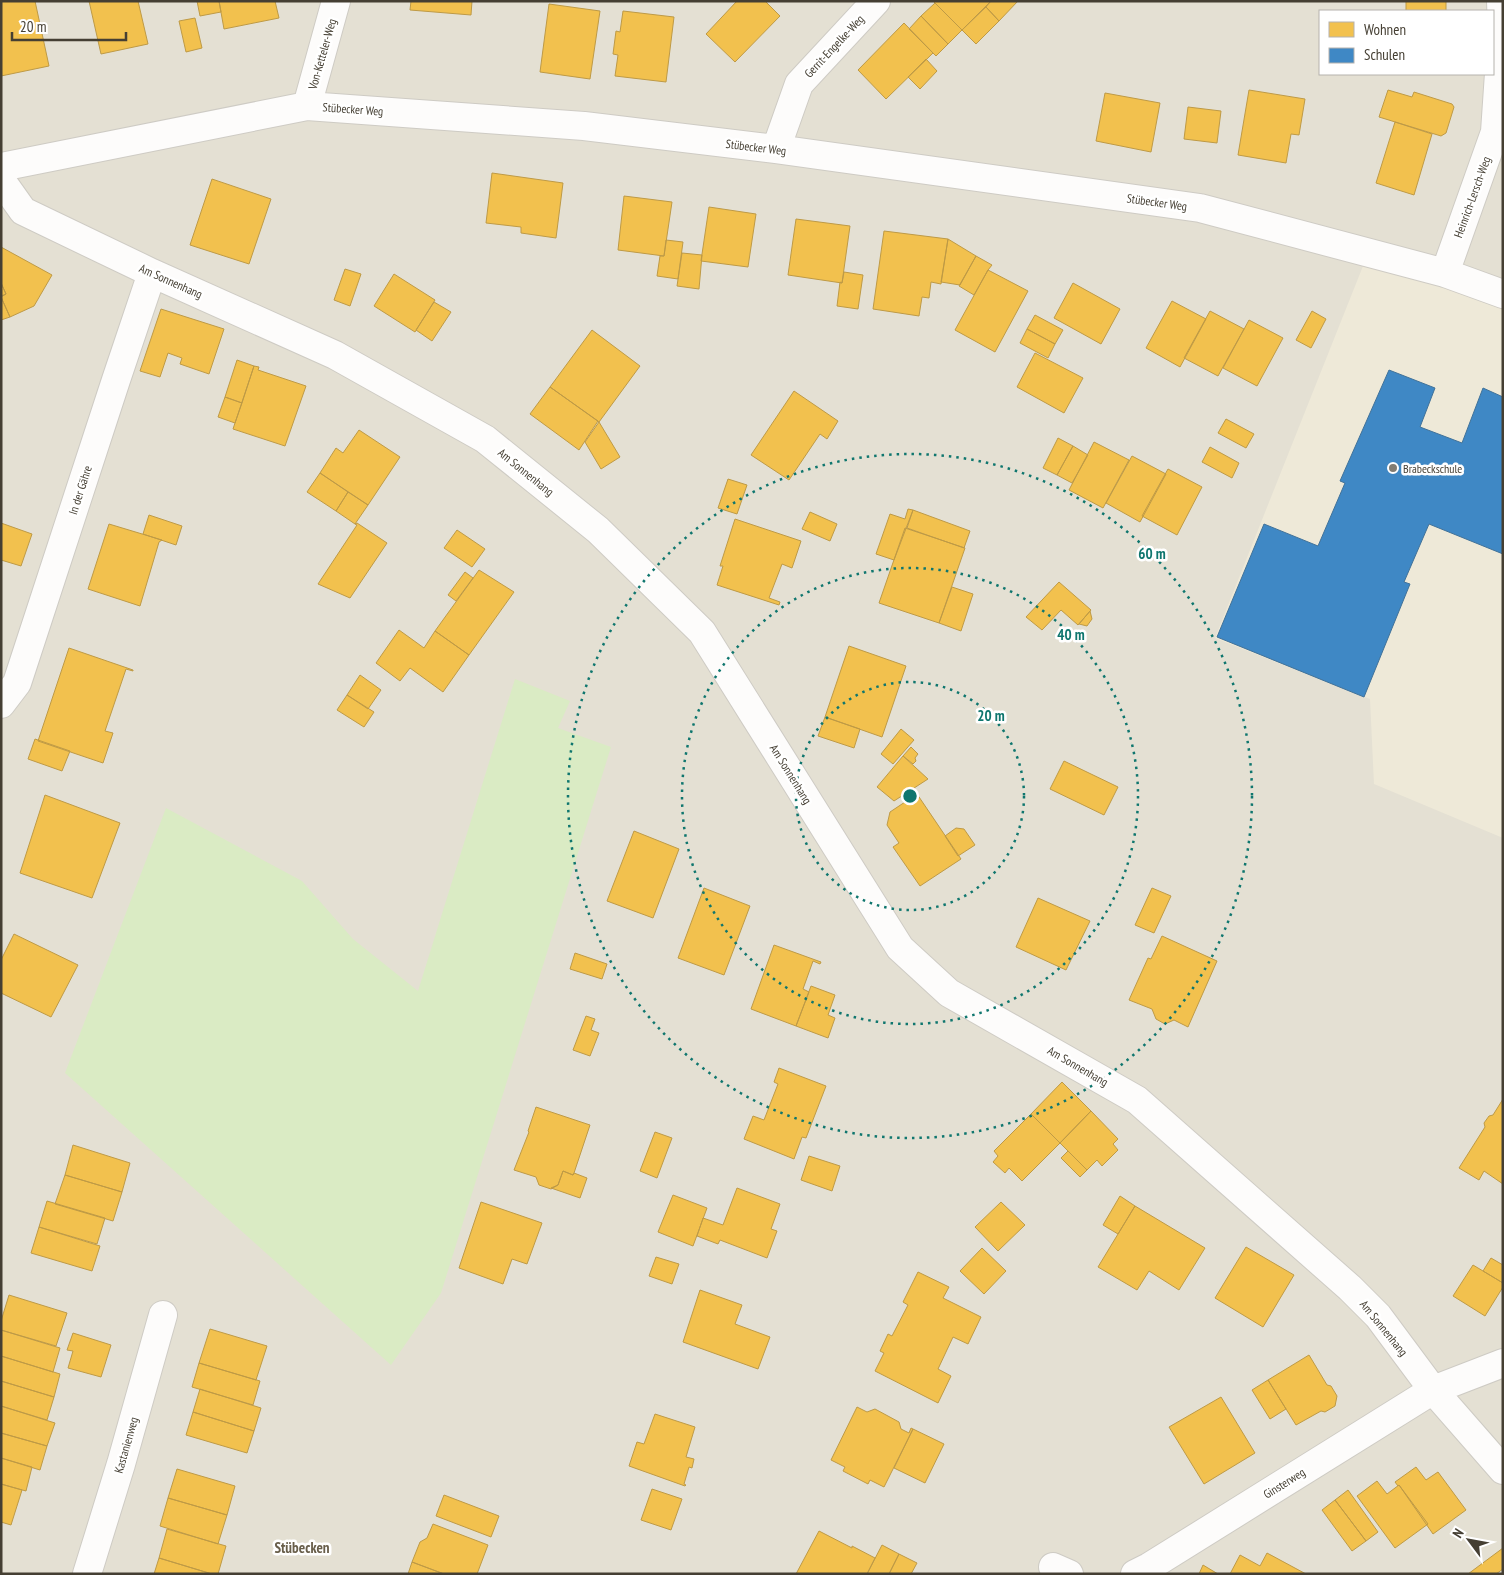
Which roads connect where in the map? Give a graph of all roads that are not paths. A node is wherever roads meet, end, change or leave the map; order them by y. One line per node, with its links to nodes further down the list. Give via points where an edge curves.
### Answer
1 (336, 1): 4 (street, Von-Ketteler-Weg)
2 (876, 1): 5 (street, Gerrit-Engelke-Weg, via 799,84)
3 (1501, 1): 9 (street, Heinrich-Lersch-Weg, via 1495,132)
4 (307, 106): 5 (street, Stübecker Weg, via 584,126); 6 (street, Stübecker Weg)
5 (776, 149): 9 (street, Stübecker Weg, via 1200,208)
6 (1, 167)
7 (1, 180): 8 (street, Am Sonnenhang, via 23,210)
8 (152, 273): 11 (street, In der Gähre, via 16,683); 14 (street, Am Sonnenhang, via 335,355 485,439 598,530 702,632 900,948 949,993 1137,1100 1350,1288 1378,1316)
9 (1445, 273): 10 (street, Stübecker Weg)
10 (1503, 294)
11 (1, 704)
12 (163, 1315): 16 (street, Kastanienweg)
13 (1503, 1363): 14 (street, Ginsterweg)
14 (1433, 1390): 15 (street, Am Sonnenhang); 17 (street, Ginsterweg)
15 (1503, 1470)
16 (87, 1574)
17 (1135, 1574)

